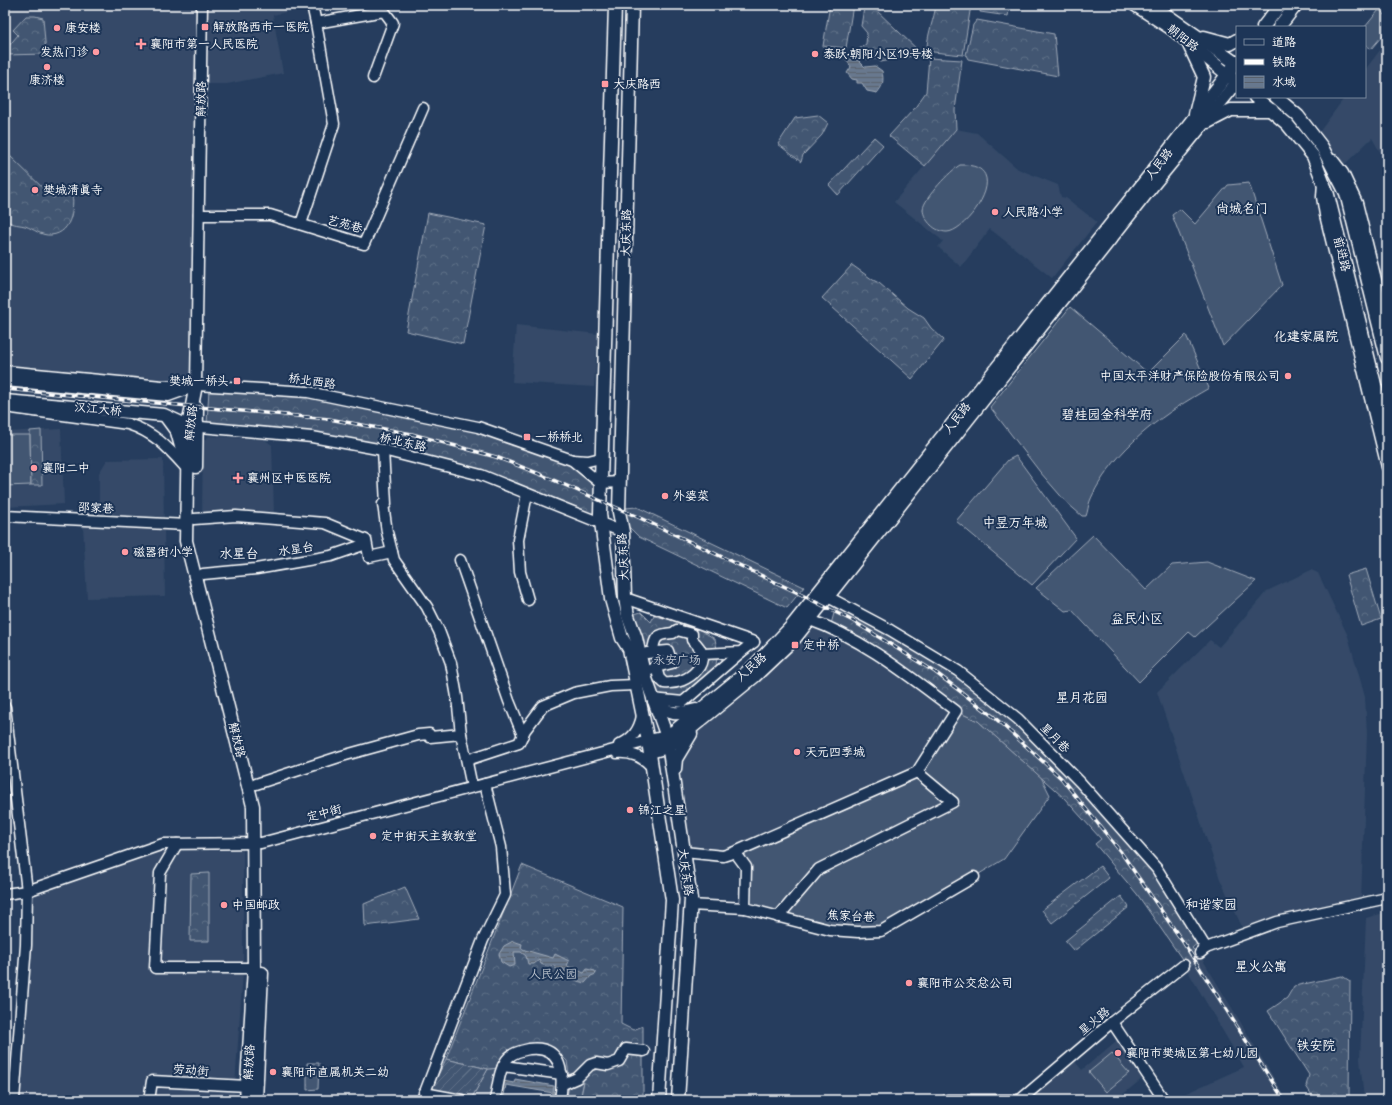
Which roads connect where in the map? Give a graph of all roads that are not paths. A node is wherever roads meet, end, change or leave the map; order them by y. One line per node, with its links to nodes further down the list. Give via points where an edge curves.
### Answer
1 (202, 5): 24 (street, 解放路)
2 (312, 5): 9 (street)
3 (615, 5): 38 (main road, 大庆东路)
4 (632, 5): 42 (main road, 大庆东路)
5 (1136, 5): 12 (main road, 朝阳路, via 1172,29)
6 (1152, 5): 12 (main road, 朝阳路)
7 (1280, 5): 10 (main road)
8 (1296, 5): 11 (main road)
9 (316, 23): 15 (street, via 384,11 392,23); 25 (street, via 334,124)
10 (1264, 26)
11 (1280, 26)
12 (1191, 38): 13 (main road, via 1230,44); 14 (main road, 朝阳路); 16 (main road, 朝阳路); 21 (main road, via 1204,77)
13 (1236, 41)
14 (1236, 62)
15 (373, 78)
16 (1235, 80): 21 (main road, 人民路)
17 (1256, 98): 20 (main road, 前进路)
18 (1278, 98): 22 (main road, 前进路, via 1298,116)
19 (423, 108): 25 (street, 艺苑巷, via 364,244)
20 (1272, 110): 21 (main road, via 1231,110); 23 (main road, 前进路, via 1313,156)
21 (1197, 122): 53 (main road, 人民路); 67 (main road, 人民路, via 791,627)
22 (1322, 147): 26 (street, via 1343,173 1357,203); 28 (main road, 前进路, via 1346,193)
23 (1323, 182): 36 (main road, 前进路); 40 (street, via 1325,215)
24 (199, 215): 25 (street, 艺苑巷, via 270,214); 31 (street, 解放路)
25 (301, 224)
26 (1382, 283): 27 (street)
27 (1387, 324)
28 (1387, 358)
29 (5, 371): 31 (street, 桥北西路, via 162,386)
30 (5, 380): 31 (main road, 汉江大桥, via 168,395)
31 (196, 385): 34 (main road, via 188,407 177,414); 35 (main road, 解放路); 39 (street, 桥北西路, via 308,392 478,427)
32 (5, 401): 34 (main road, 汉江大桥)
33 (5, 407): 41 (street, via 128,424 145,429 163,442)
34 (164, 415): 35 (main road, 汉江大桥); 41 (main road, via 177,432)
35 (193, 426): 37 (street, 桥北东路, via 312,437); 41 (main road, 解放路); 46 (main road, 解放路)
36 (1387, 433)
37 (383, 450): 44 (street, 桥北东路, via 481,475); 50 (street, via 386,504 383,504)
38 (601, 458): 39 (street, via 596,461); 43 (main road, 大庆东路)
39 (572, 460): 43 (street, 桥北西路)
40 (1387, 467)
41 (188, 470): 46 (main road, 解放路)
42 (620, 482): 43 (street); 48 (main road, 大庆东路, via 619,512)
43 (600, 483): 47 (main road, 大庆东路)
44 (527, 494): 47 (street, 桥北东路); 55 (street, via 518,540 520,572)
45 (5, 516): 46 (street, 邵家巷)
46 (190, 522): 49 (street, 邵家巷, via 236,516 325,523 366,540); 52 (main road, 解放路); 80 (main road, 解放路, via 186,541 253,806)
47 (602, 523): 48 (street, 桥北东路); 63 (main road, 大庆东路, via 611,598 622,638 629,649)
48 (623, 532): 54 (main road, 大庆东路)
49 (366, 544): 50 (street, via 369,556); 52 (street, 水星台, via 331,556 256,569)
50 (392, 552): 68 (street, via 394,560 427,607 439,631 451,663)
51 (460, 560): 69 (street)
52 (203, 574): 76 (main road, 解放路)
53 (828, 596): 56 (main road, 人民路); 87 (street, 星月巷, via 958,671 1018,719 1080,782 1157,869 1203,951 1277,922)
54 (625, 598): 58 (street, via 754,642); 59 (main road, 大庆东路)
55 (528, 600)
56 (810, 620): 67 (main road, 人民路, via 755,676); 75 (street, via 870,649 956,711)
57 (653, 652): 59 (street); 60 (street, via 654,642 658,636 677,630 692,634 692,640 699,645); 61 (street, via 668,651 672,663)
58 (741, 652): 60 (street); 64 (street, via 683,702)
59 (639, 653): 62 (main road, 大庆东路)
60 (703, 654): 61 (street, via 701,664 693,674 671,684 664,683 659,678)
61 (656, 667): 62 (street)
62 (644, 674): 64 (main road, 大庆东路)
63 (636, 685): 66 (main road, 大庆东路); 69 (street, via 574,692 543,706)
64 (652, 699): 67 (main road, via 661,708 678,715); 70 (main road, 大庆东路)
65 (5, 707): 85 (street)
66 (642, 713): 71 (main road, 大庆东路); 72 (street, via 639,729 628,742)
67 (702, 714): 70 (main road, 人民路); 78 (main road, via 676,758)
68 (461, 734): 73 (street); 76 (street, via 418,736 342,756)
69 (523, 735): 73 (street, via 519,743)
70 (668, 742): 71 (main road, 人民路); 78 (main road, 大庆东路)
71 (649, 746): 72 (street, 定中街); 74 (main road, 大庆东路)
72 (597, 754): 74 (street, via 627,752 647,761); 77 (street, 定中街)
73 (467, 760): 79 (street)
74 (652, 767): 106 (main road, 大庆东路, via 672,900)
75 (917, 772): 83 (street); 90 (street, via 953,802 819,869)
76 (256, 784): 80 (main road, 解放路, via 261,805)
77 (485, 784): 79 (street, 定中街); 98 (street, via 501,846 505,895 483,940)
78 (674, 786): 82 (main road, 大庆东路)
79 (472, 787): 80 (street, 定中街)
80 (258, 843): 81 (street, 定中街); 92 (main road, 解放路); 102 (main road, 解放路, via 262,1001)
81 (177, 844): 85 (street, 定中街, via 163,844); 92 (street, via 160,873 155,968)
82 (684, 852): 83 (street, via 723,856); 88 (main road, 大庆东路)
83 (735, 852): 89 (street, via 746,867)
84 (974, 877): 90 (street, 焦家台巷, via 881,931 830,930)
85 (27, 891): 86 (street, 定中街); 99 (street, via 26,945)
86 (5, 894)
87 (1387, 898)
88 (690, 905): 89 (street, 焦家台巷); 107 (main road, 大庆东路)
89 (745, 908): 90 (street, 焦家台巷)
90 (778, 917)
91 (1184, 965): 93 (street, 星火路)
92 (254, 968): 97 (main road, 解放路)
93 (1112, 1022): 109 (street, 星火路); 110 (street)
94 (644, 1051): 96 (street, via 626,1049 619,1061 608,1065 596,1063 590,1065 578,1078)
95 (503, 1066): 96 (street); 96 (street, via 510,1056 527,1049 541,1048 553,1055 561,1066); 104 (street)
96 (562, 1079): 105 (street)
97 (247, 1086): 100 (street, 劳动街, via 152,1081); 101 (main road, 解放路)
98 (423, 1096): 103 (street)
99 (14, 1100)
100 (149, 1100)
101 (246, 1100)
102 (256, 1100)
103 (462, 1100)
104 (496, 1100)
105 (560, 1100)
106 (659, 1100)
107 (678, 1100)
108 (947, 1100): 109 (street, 星火路)
109 (1021, 1100)
110 (1164, 1100)

